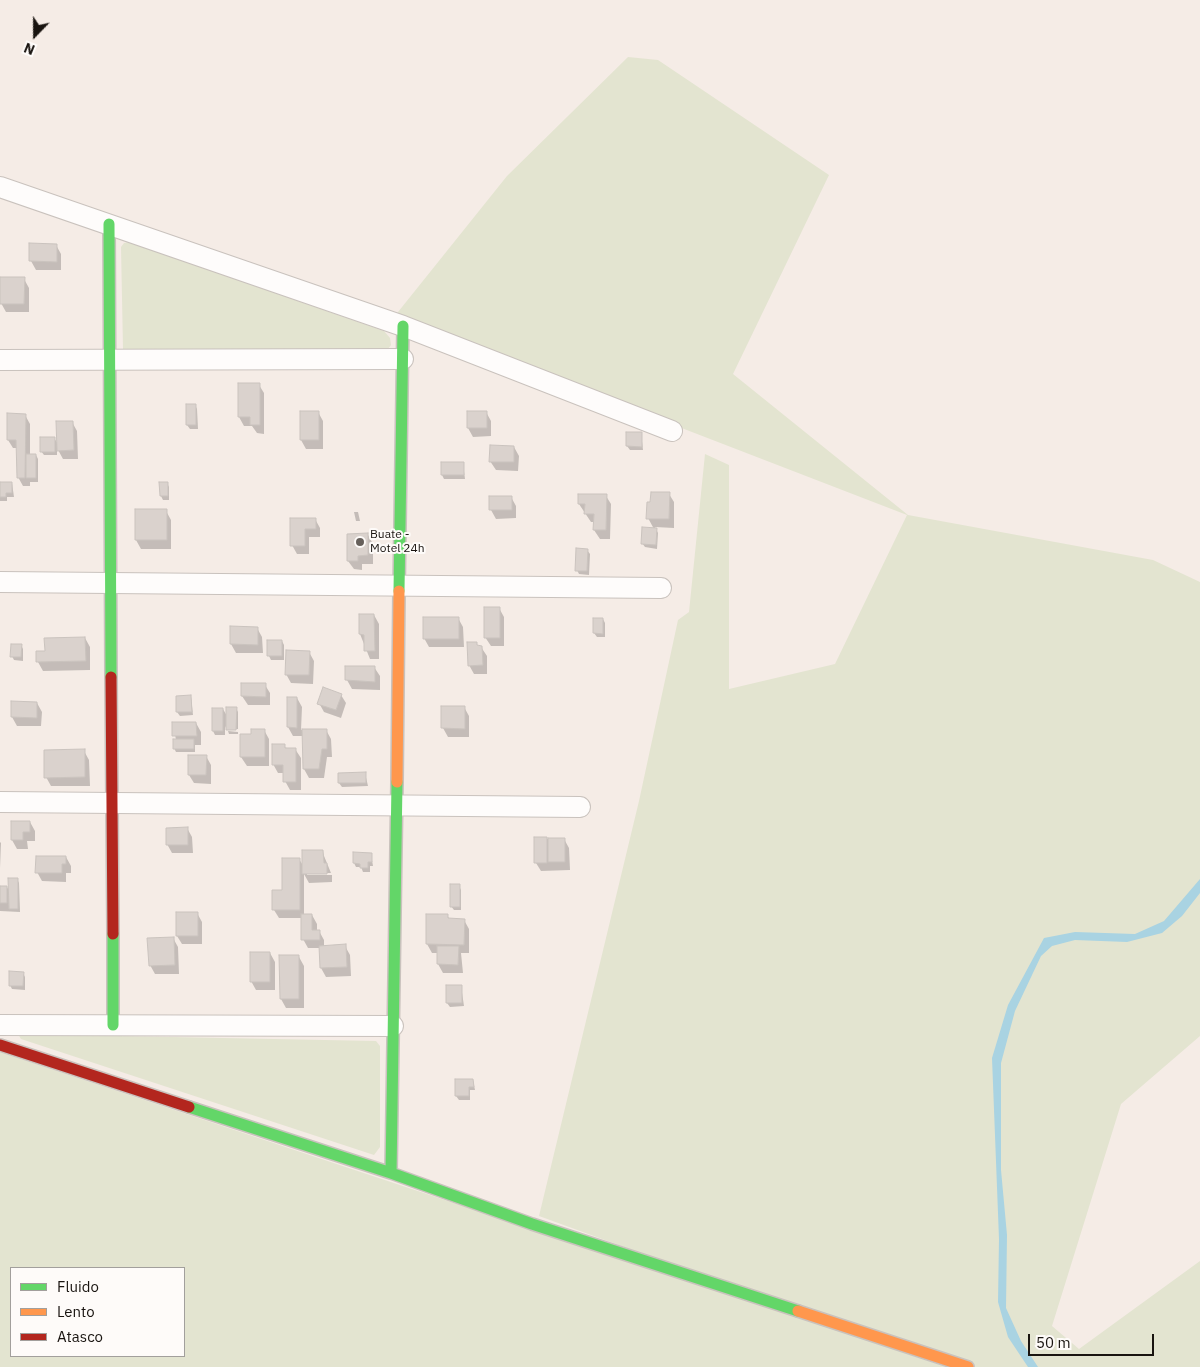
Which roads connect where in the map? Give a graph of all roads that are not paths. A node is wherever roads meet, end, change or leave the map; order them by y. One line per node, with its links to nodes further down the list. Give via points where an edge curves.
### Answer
1 (0, 187): 2 (street)
2 (109, 224): 3 (street); 6 (street)
3 (403, 326): 4 (street); 7 (street)
4 (403, 359): 6 (street); 10 (street)
5 (0, 360): 6 (street)
6 (110, 360): 9 (street)
7 (672, 431)
8 (0, 582): 9 (street)
9 (111, 583): 10 (street); 13 (street)
10 (400, 585): 11 (street); 14 (street)
11 (661, 588)
12 (0, 802): 13 (street)
13 (112, 803): 14 (street); 17 (street)
14 (396, 805): 15 (street); 18 (street)
15 (580, 807)
16 (0, 1025): 17 (street)
17 (113, 1025): 18 (street)
18 (393, 1026): 20 (street)
19 (0, 1046): 20 (street)
20 (391, 1172): 21 (street, via 532,1224)
21 (968, 1367)

